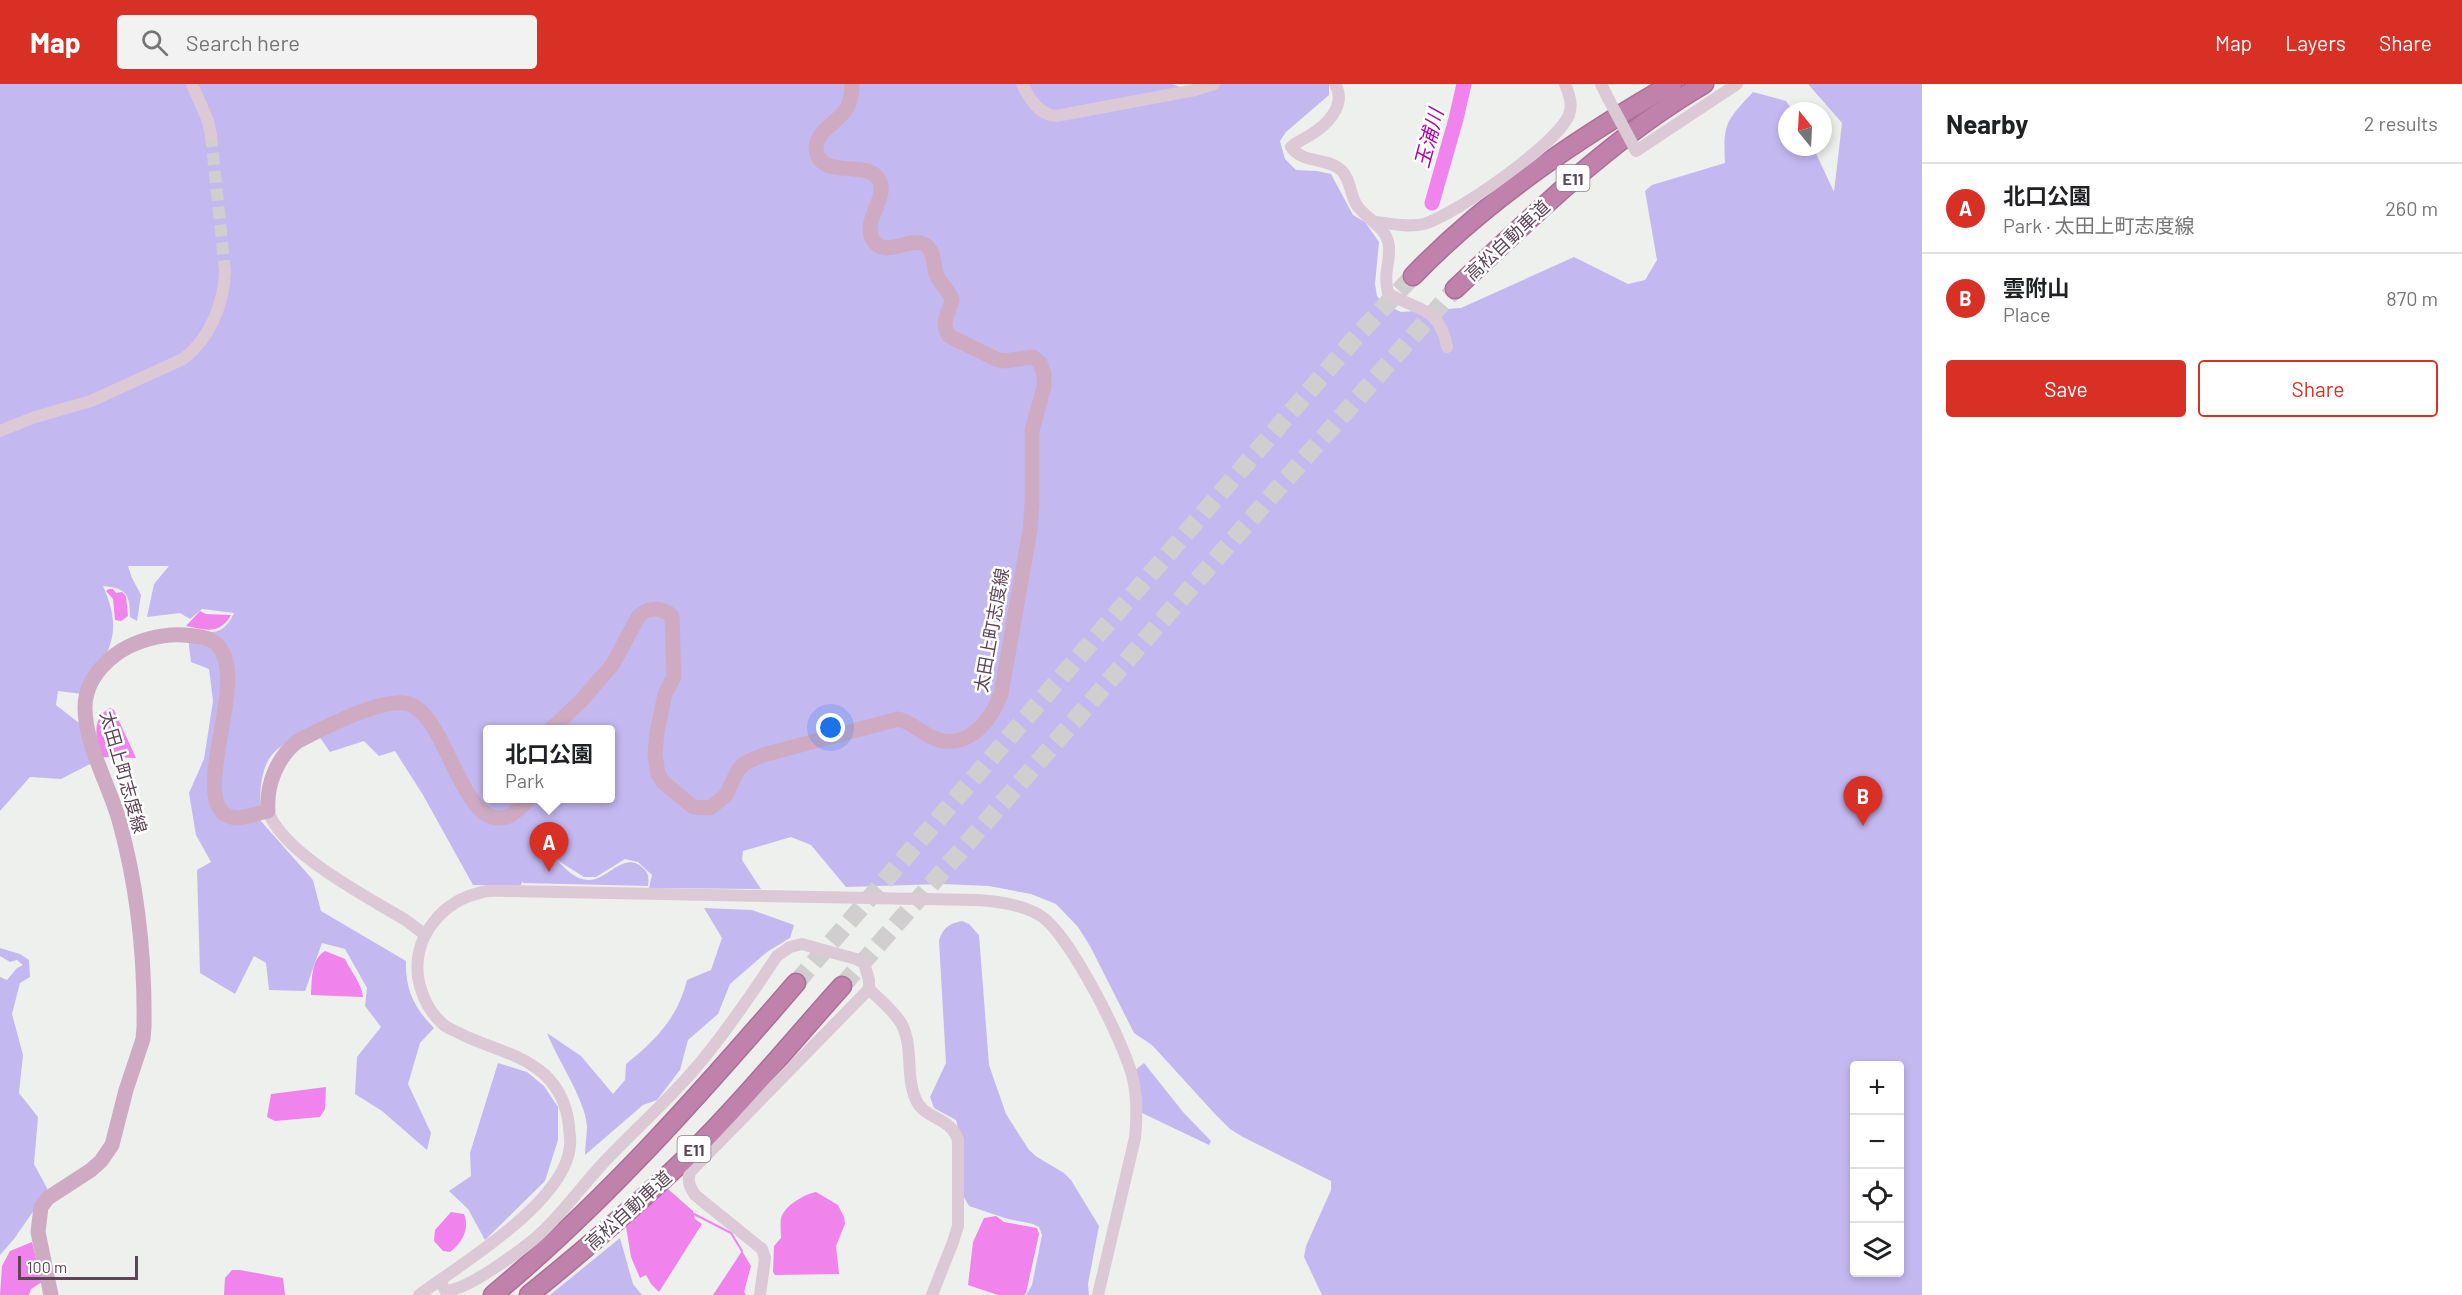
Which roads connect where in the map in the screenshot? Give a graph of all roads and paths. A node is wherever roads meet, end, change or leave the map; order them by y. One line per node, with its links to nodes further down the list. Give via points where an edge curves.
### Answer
1 (192, 84): 11 (street)
2 (852, 84): 18 (main road, 太田上町志度線, via 848,106 818,137 817,154 828,165 868,172 880,183 880,197 869,224 873,240 887,248 914,242 928,246 936,275 952,300 944,322 949,336 1004,361 1033,357 1044,374 1043,393 1032,430 1030,530 1001,694 994,714 972,735 952,741 932,737 898,720 764,755 738,770 719,802 710,808 693,807 663,782 655,765 665,694 674,677 672,616 658,609 644,611 638,617 613,664)
3 (1022, 84): 4 (street, via 1041,111 1056,116)
4 (1214, 84)
5 (1335, 84): 12 (street, via 1339,99 1335,113 1291,147 1303,157 1341,169 1356,205)
6 (1565, 84): 12 (street, via 1571,101 1564,124 1529,156 1467,202 1422,224)
7 (1601, 84): 10 (street, bridge, via 1635,148)
8 (1672, 84): 14 (highway, 高松自動車道 / E11, via 1585,136 1528,178)
9 (1704, 84): 15 (highway, 高松自動車道 / E11, via 1578,173)
10 (1737, 84)
11 (211, 135)
12 (1374, 222): 16 (street, via 1389,246 1384,277 1388,293 1437,319)
13 (225, 271): 17 (street, via 219,307 194,351 183,359 91,401)
14 (1413, 276)
15 (1455, 289)
16 (1447, 347)
17 (0, 431)
18 (554, 725)
19 (524, 803): 20 (main road, via 500,818 482,810 462,783 436,727 419,708 397,702 311,734 290,747 270,786)
20 (268, 811): 21 (street, via 275,827 296,849); 26 (main road, 太田上町志度線, via 230,816 217,804 214,795 227,680 223,657 212,640 175,634 157,638 120,651 98,670 86,693 85,718 118,818 137,896 144,1027 112,1144 91,1170 48,1198 41,1207 38,1232)
21 (424, 934): 25 (street, via 417,966 424,998 432,1012 443,1025 525,1059 545,1075 564,1104 570,1145 554,1184 537,1204 517,1224); 32 (street, via 447,910 484,891 975,900 1002,903 1036,914 1052,925 1080,966 1121,1044 1134,1085 1132,1153)
22 (796, 983): 28 (highway, 高松自動車道 / E11, via 635,1162 544,1252)
23 (842, 986): 29 (highway, 高松自動車道 / E11, via 686,1158)
24 (869, 988): 25 (street, via 864,963 802,944 790,947 777,956 679,1087 541,1233 462,1287 451,1292); 30 (street, via 690,1172 689,1185 696,1195 762,1249 765,1257); 31 (street, via 902,1024 916,1100 949,1124 958,1140 958,1226)
25 (440, 1281): 27 (street)
26 (51, 1295)
27 (419, 1295)
28 (493, 1295)
29 (530, 1295)
30 (760, 1295)
31 (932, 1295)
32 (1098, 1295)

